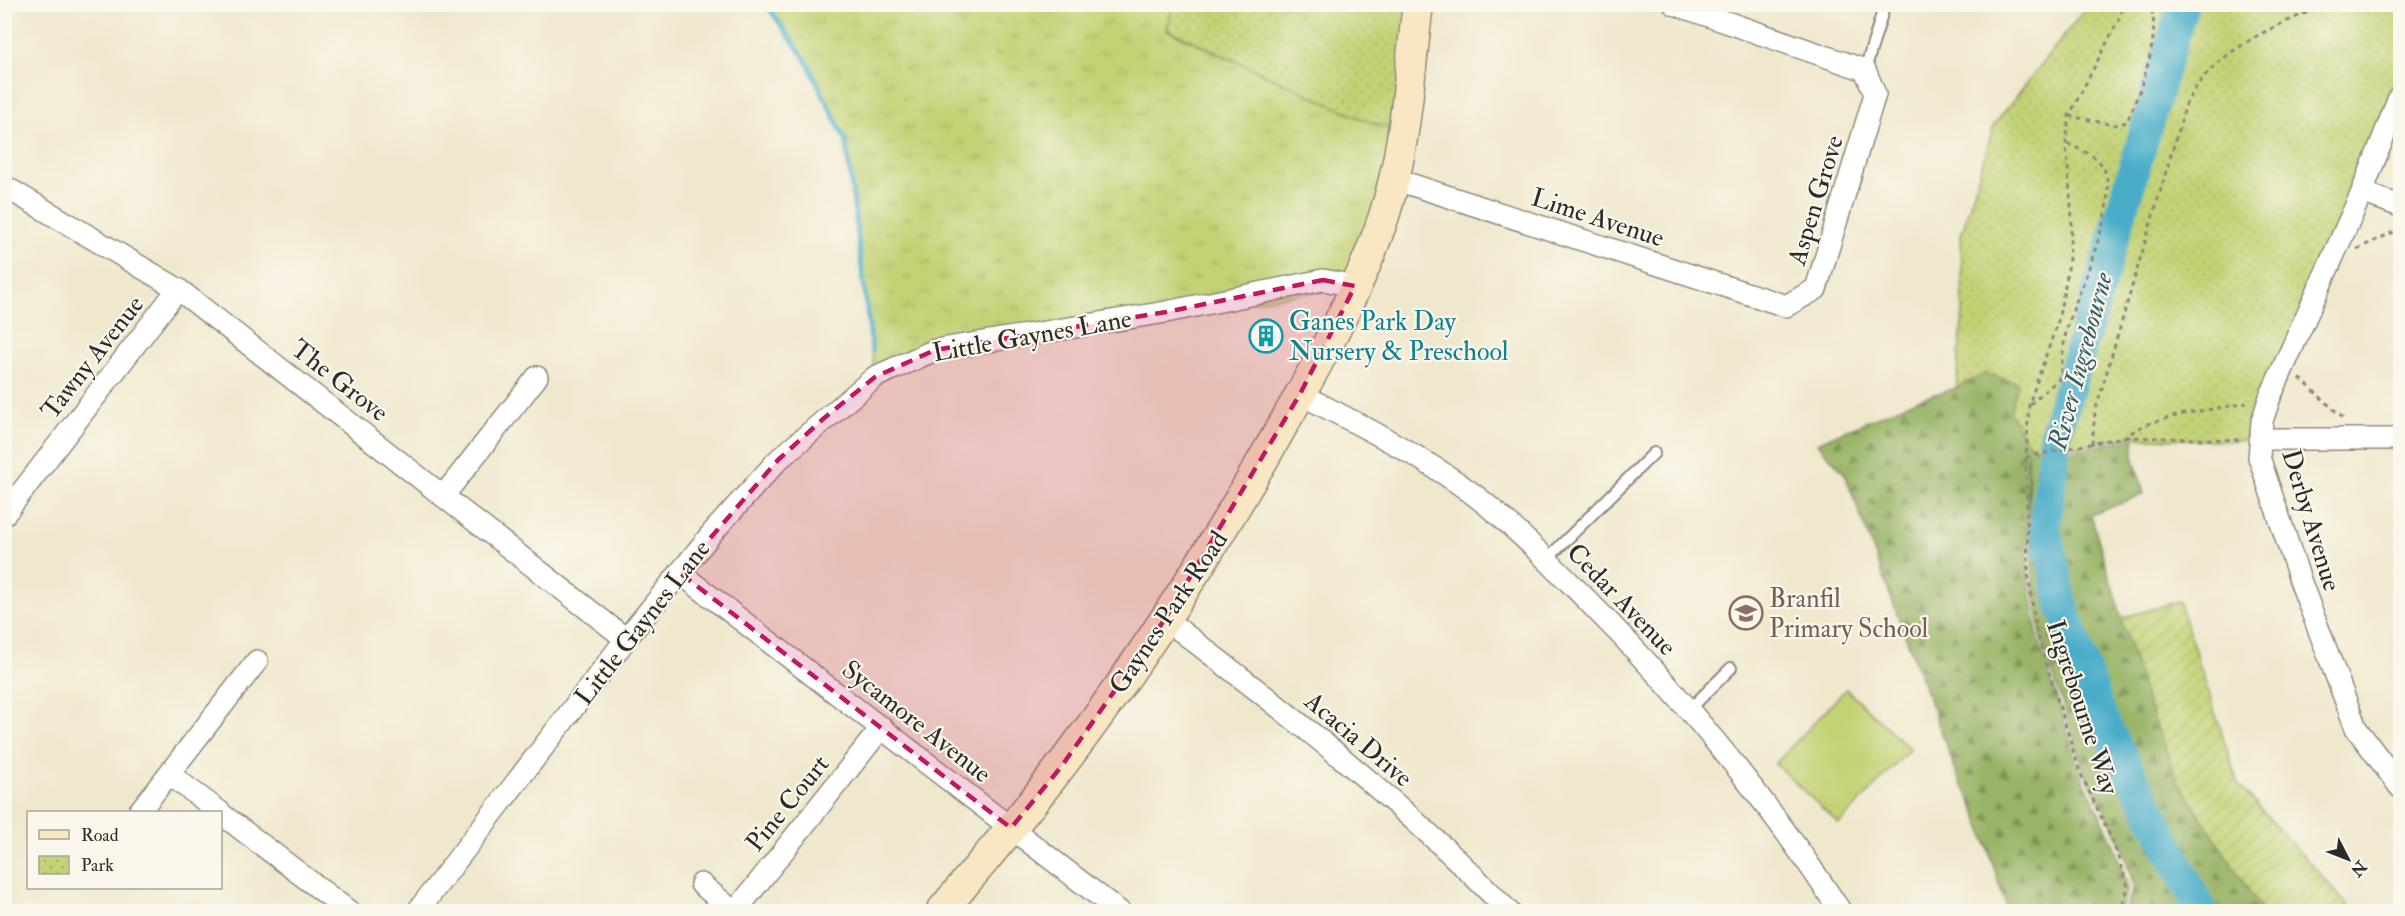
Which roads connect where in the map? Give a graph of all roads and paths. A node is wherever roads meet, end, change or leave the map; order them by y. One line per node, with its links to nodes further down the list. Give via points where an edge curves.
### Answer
1 (1418, 4): 11 (street)
2 (1674, 4): 7 (street)
3 (1885, 4): 7 (lane)
4 (2123, 4): 9 (path)
5 (2149, 4): 9 (path, via 2155,32 2127,123 2115,125)
6 (2328, 4): 29 (path, via 2283,21 2250,40 2220,62 2192,92 2095,412)
7 (1865, 70): 19 (street, Aspen Grove, via 1875,94 1816,289)
8 (2400, 95): 13 (street, Derby Avenue)
9 (2069, 116): 10 (path, Ingrebourne Way)
10 (2066, 142): 24 (path, Ingrebourne Way, via 2072,219 2068,270 2058,321); 24 (path, via 2100,162 2108,177 2108,196 2091,266 2066,331 2060,378)
11 (1394, 179): 17 (street); 19 (street, Lime Avenue)
12 (4, 186): 18 (street, The Grove)
13 (2362, 192): 14 (street); 16 (street, Derby Avenue)
14 (2400, 206)
15 (2400, 229): 16 (path, via 2349,253)
16 (2335, 252): 20 (street, Derby Avenue)
17 (1355, 286): 22 (street, Gaynes Park Road); 35 (street, Little Gaynes Lane, via 1323,280 918,356 875,377 778,460)
18 (178, 289): 32 (street, The Grove); 33 (street, Tawny Avenue)
19 (1786, 306)
20 (2285, 363): 23 (street, Derby Avenue); 27 (path)
21 (537, 377): 32 (street)
22 (1300, 394): 34 (street, Cedar Avenue, via 1408,449 1474,495); 36 (street, Gaynes Park Road, via 1229,519)
23 (2270, 398): 25 (path, via 2262,394 2257,402 2182,414 2144,425); 26 (street, Derby Avenue)
24 (2029, 404): 31 (path, Ingrebourne Way)
25 (2124, 437): 26 (path); 29 (path)
26 (2261, 439): 27 (street); 43 (street, Derby Avenue, via 2259,457 2356,728)
27 (2364, 439): 28 (street)
28 (2400, 439)
29 (2091, 444): 31 (path)
30 (1654, 453): 34 (lane)
31 (2026, 458): 56 (path, Ingrebourne Way, via 2028,574 2037,634 2080,772 2113,842 2128,887)
32 (444, 495): 37 (street, The Grove)
33 (4, 515)
34 (1546, 560): 40 (street, Cedar Avenue)
35 (680, 573): 37 (street, Little Gaynes Lane); 41 (street, Sycamore Avenue)
36 (1165, 619): 47 (street, Gaynes Park Road, via 1061,767); 54 (street, Acacia Drive, via 1379,790)
37 (626, 639): 50 (street, Little Gaynes Lane)
38 (257, 661): 42 (street)
39 (1731, 668): 40 (lane)
40 (1690, 709): 55 (street, Cedar Avenue, via 1772,811)
41 (882, 728): 47 (street, Sycamore Avenue); 51 (street, Pine Court)
42 (169, 774): 44 (street); 45 (street)
43 (2400, 787)
44 (141, 811)
45 (217, 811)
46 (222, 815): 49 (street)
47 (1011, 828): 52 (street, Gaynes Park Road); 53 (street, Sycamore Avenue)
48 (700, 884): 51 (street, Pine Court)
49 (350, 912)
50 (417, 912)
51 (734, 912)
52 (941, 912)
53 (1120, 912)
54 (1509, 912)
55 (1841, 912)
56 (2120, 912)

